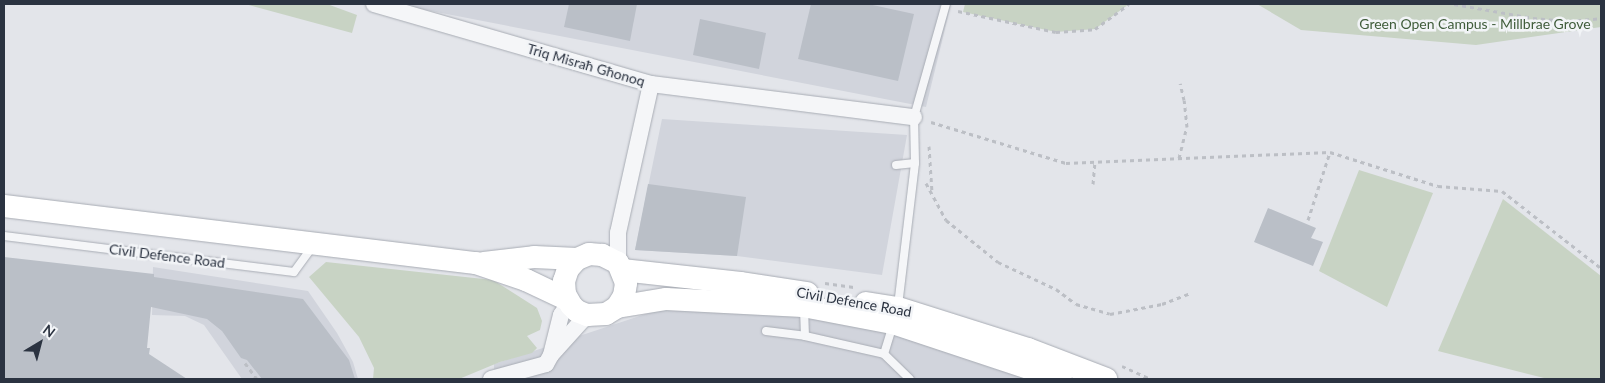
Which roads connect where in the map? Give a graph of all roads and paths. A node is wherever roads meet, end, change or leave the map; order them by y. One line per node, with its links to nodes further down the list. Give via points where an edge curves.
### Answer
1 (374, 4): 7 (street, Triq Misraħ Għonoq)
2 (1129, 4): 4 (path, via 1096,29 1056,32)
3 (1454, 4): 5 (path, via 1533,18 1569,21)
4 (946, 6): 8 (lane)
5 (1601, 18)
6 (1180, 82): 10 (path, via 1187,127)
7 (651, 84): 8 (street); 17 (street, Triq Misraħ Għonoq)
8 (914, 117): 11 (path, via 1066,163); 12 (lane)
9 (1330, 152): 10 (path); 16 (path); 23 (path, via 1438,186 1502,191)
10 (1179, 158): 11 (path)
11 (1095, 162): 14 (path)
12 (915, 163): 13 (lane); 24 (path, via 946,220 998,262 1056,289 1076,304 1110,314 1162,304); 28 (lane)
13 (896, 165)
14 (1093, 184)
15 (4, 206): 19 (main road, Civil Defence Road)
16 (1308, 220)
17 (618, 233): 20 (street); 22 (street, Triq Misraħ Għonoq)
18 (4, 236): 19 (lane, Civil Defence Road, via 294,272)
19 (315, 242): 21 (main road, Civil Defence Road)
20 (583, 257): 21 (main road, Civil Defence Road, via 534,257); 22 (main road, Civil Defence Road, via 602,255); 25 (main road, via 568,269 564,281)
21 (476, 264): 25 (main road, Civil Defence Road, via 526,280)
22 (620, 267): 27 (main road, via 625,289); 28 (main road, Civil Defence Road, via 740,283)
23 (1601, 268)
24 (1191, 293)
25 (574, 305): 27 (main road, Civil Defence Road, via 606,314); 34 (street, via 561,315 548,359)
26 (804, 306): 27 (main road, Civil Defence Road, via 666,299); 28 (main road, Civil Defence Road); 30 (lane)
27 (617, 307)
28 (896, 315): 31 (lane); 36 (main road, Civil Defence Road); 37 (main road, Civil Defence Road, via 1028,349)
29 (766, 331): 30 (lane)
30 (805, 336): 31 (lane)
31 (884, 354): 35 (lane)
32 (245, 363): 33 (path)
33 (257, 379)
34 (490, 379)
35 (910, 379)
36 (1061, 379)
37 (1106, 379)

